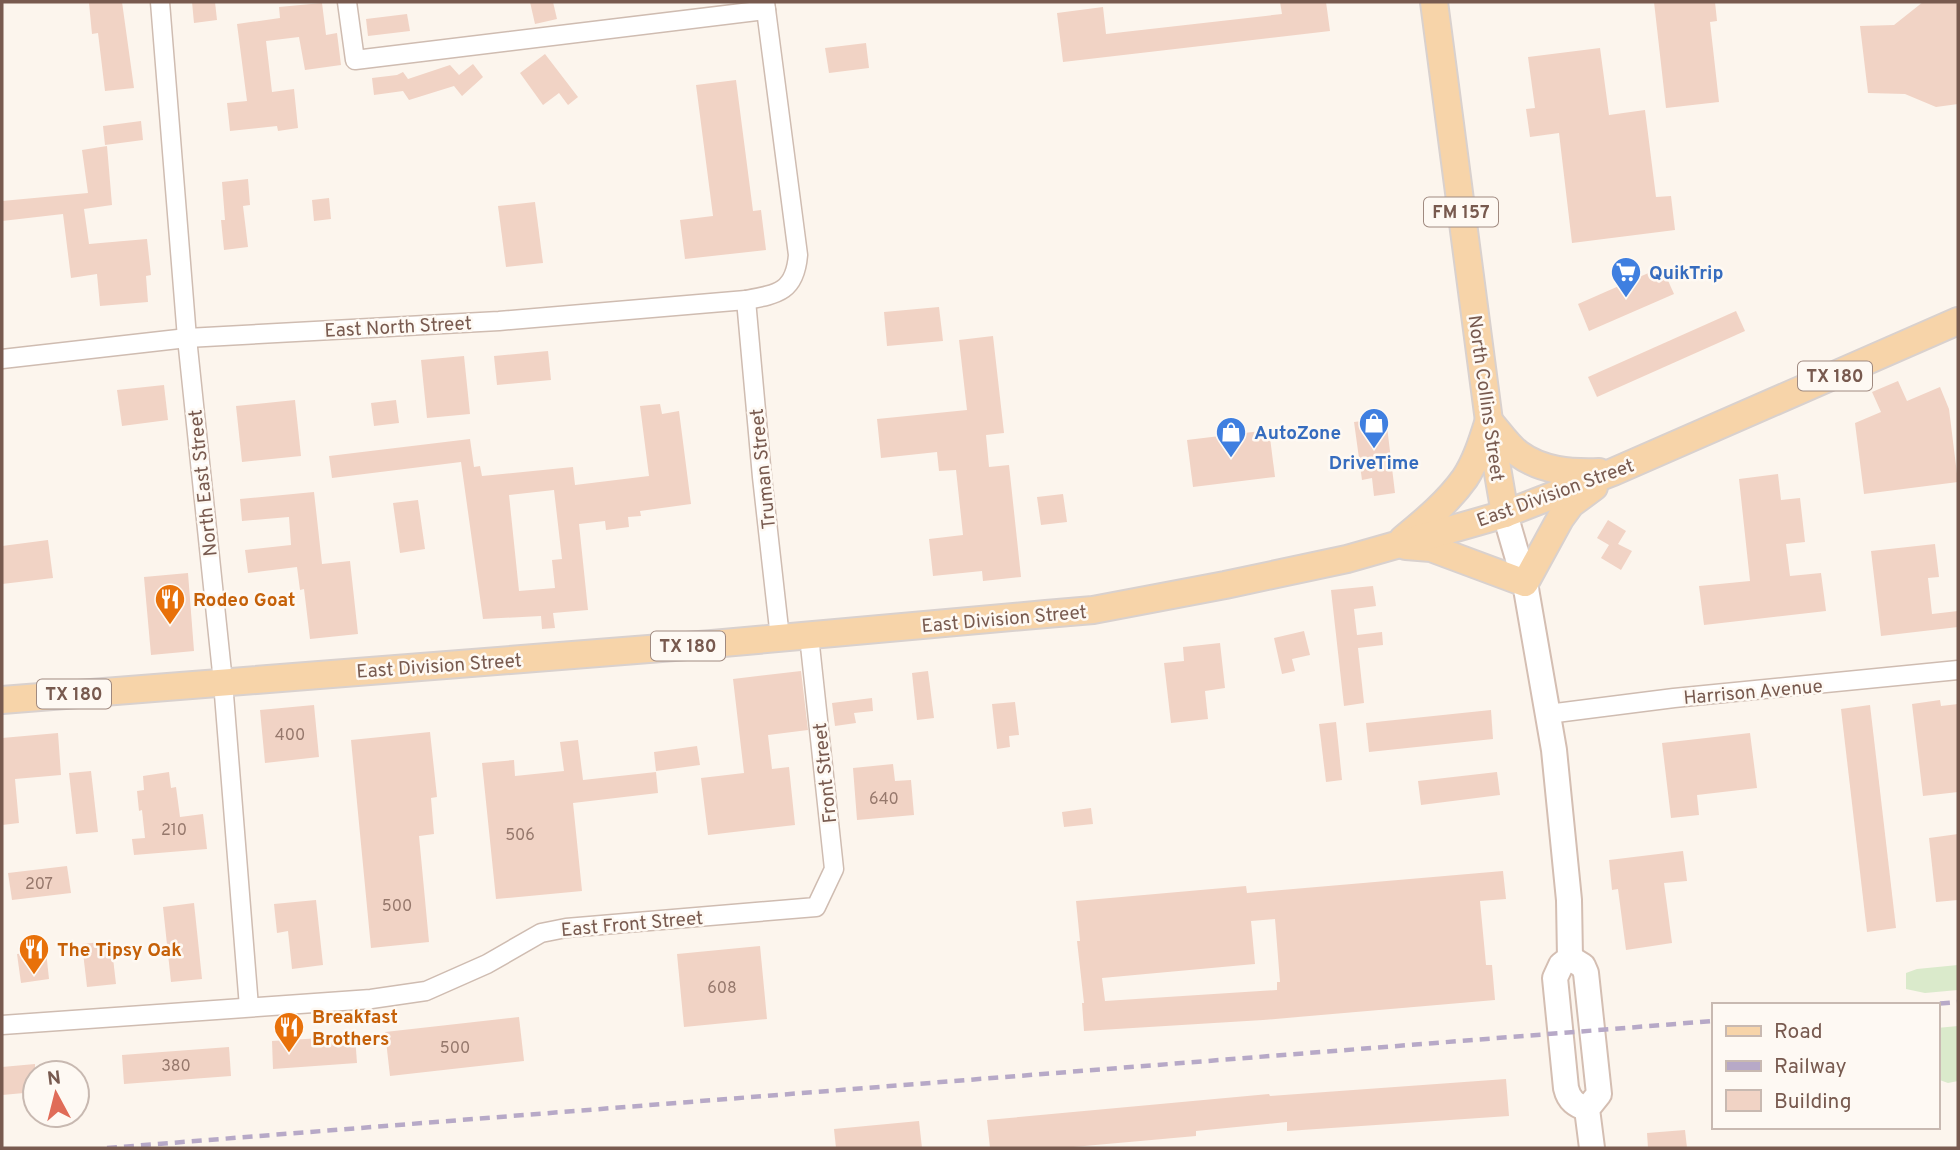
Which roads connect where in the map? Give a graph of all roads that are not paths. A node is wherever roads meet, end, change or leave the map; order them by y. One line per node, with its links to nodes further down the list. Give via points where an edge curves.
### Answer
1 (160, 2): 7 (street, North East Street)
2 (347, 2): 4 (street, via 355,60)
3 (1434, 2): 9 (main road, North Collins Street / FM 157)
4 (766, 6): 5 (street, East North Street, via 797,271 790,284 774,295)
5 (747, 300): 7 (street, East North Street, via 499,321); 15 (street, Truman Street)
6 (1958, 321): 10 (main road, East Division Street / TX 180)
7 (187, 338): 8 (street, East North Street); 17 (street, North East Street)
8 (2, 359)
9 (1489, 421): 10 (main road, via 1518,453 1549,469); 11 (main road, North Collins Street / FM 157); 12 (main road, via 1465,478)
10 (1613, 472): 11 (main road, East Division Street / TX 180); 13 (main road, via 1571,504)
11 (1505, 514): 12 (main road, East Division Street / TX 180); 13 (main road, North Collins Street)
12 (1397, 545): 13 (main road, via 1431,548); 14 (main road, East Division Street / TX 180, via 1093,610)
13 (1525, 583): 19 (main road, North Collins Street)
14 (808, 636): 15 (main road, East Division Street / TX 180); 20 (street, Front Street, via 834,869)
15 (780, 638): 17 (main road, East Division Street / TX 180)
16 (1958, 670): 19 (street, Harrison Avenue)
17 (223, 682): 18 (main road, East Division Street / TX 180); 22 (street, North East Street)
18 (2, 700)
19 (1548, 714): 21 (main road, North Collins Street, via 1569,900)
20 (816, 907): 22 (street, East Front Street, via 566,928 541,933 426,991)
21 (1570, 958): 24 (main road, via 1586,973 1599,1094); 24 (main road, North Collins Street, via 1555,978 1568,1098)
22 (249, 1007): 23 (street, East Front Street)
23 (2, 1025)
24 (1587, 1109): 25 (main road)
25 (1592, 1148)

